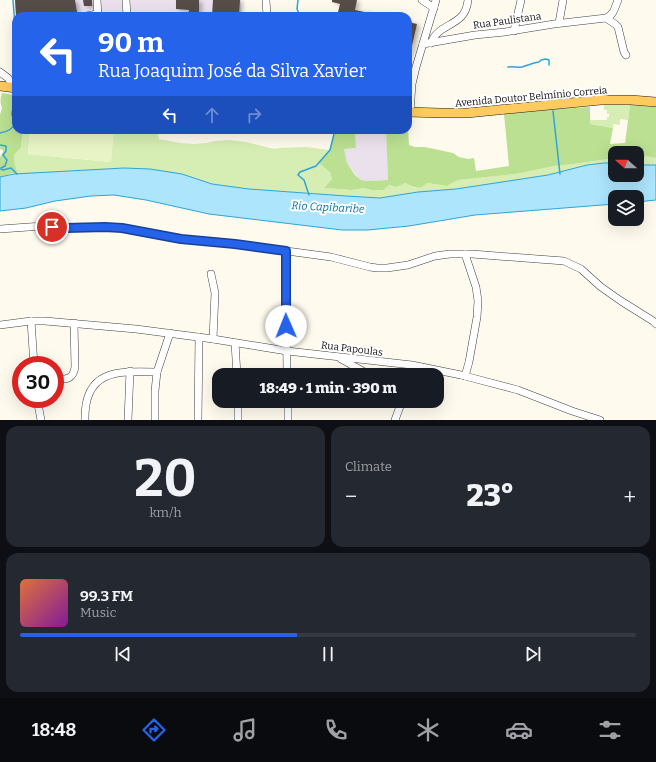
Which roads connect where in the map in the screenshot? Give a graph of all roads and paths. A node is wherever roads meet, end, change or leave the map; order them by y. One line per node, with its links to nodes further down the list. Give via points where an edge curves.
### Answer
1 (98, 0): 11 (street)
2 (126, 0): 12 (street)
3 (266, 0): 13 (street)
4 (422, 0): 10 (street)
5 (436, 0): 10 (street)
6 (468, 0): 17 (street, via 462,16 439,32)
7 (521, 0): 16 (street)
8 (563, 0): 15 (street)
9 (618, 0): 14 (street, via 612,14)
10 (434, 8): 18 (street)
11 (98, 12)
12 (127, 12)
13 (267, 12)
14 (606, 18): 15 (street, Rua Paulistana); 19 (street, via 618,27)
15 (559, 23): 16 (street, Rua Paulistana)
16 (514, 31): 17 (street, Rua Paulistana)
17 (431, 43): 18 (street, Rua Paulistana)
18 (423, 44): 23 (street)
19 (626, 55)
20 (0, 72): 21 (street)
21 (12, 84)
22 (0, 86): 24 (main road)
23 (412, 86)
24 (12, 88)
25 (656, 102): 26 (main road, Avenida Doutor Belmínio Correia, via 601,100 467,113)
26 (412, 112)
27 (0, 229): 28 (street, via 33,226 122,228 181,239)
28 (286, 251): 29 (street, via 331,257 377,268 408,265 442,255); 39 (street)
29 (466, 254): 33 (street, via 536,258 570,264 581,269 601,287); 47 (street, via 478,301)
30 (211, 274): 37 (street, via 215,293)
31 (30, 321): 32 (street, Rua Papoulas); 34 (street, Rua Papoulas); 40 (street)
32 (74, 323): 35 (street, Rua Papoulas); 48 (street, via 75,367 72,376)
33 (656, 324)
34 (0, 325)
35 (170, 333): 36 (street, Rua Papoulas); 46 (street)
36 (199, 337): 37 (street, Rua Papoulas); 57 (street)
37 (213, 339): 38 (street, Rua Papoulas)
38 (236, 342): 39 (street, Rua Papoulas); 42 (street)
39 (287, 350): 41 (street, Rua Papoulas); 43 (street)
40 (33, 356)
41 (336, 356): 44 (street); 47 (street, Rua Papoulas, via 412,365)
42 (237, 368)
43 (287, 368)
44 (357, 368)
45 (130, 371): 46 (street); 54 (street, via 106,376 96,383 87,401); 55 (street)
46 (157, 372): 56 (street)
47 (465, 376): 61 (street, Rua Papoulas, via 524,391)
48 (64, 379)
49 (39, 408): 53 (street)
50 (238, 408): 58 (street)
51 (288, 408): 59 (street)
52 (400, 408): 60 (street)
53 (41, 420)
54 (85, 420)
55 (128, 420)
56 (155, 420)
57 (198, 420)
58 (238, 420)
59 (288, 420)
60 (395, 420)
61 (600, 420)

